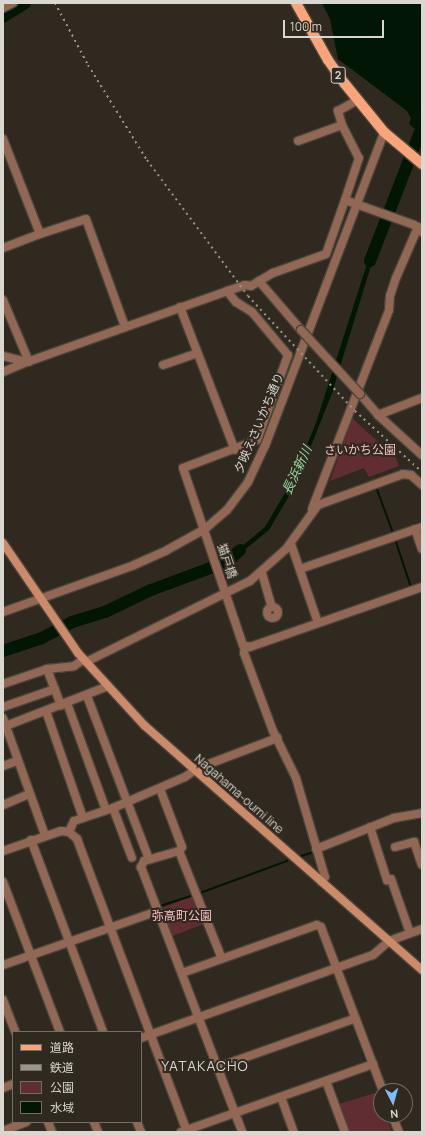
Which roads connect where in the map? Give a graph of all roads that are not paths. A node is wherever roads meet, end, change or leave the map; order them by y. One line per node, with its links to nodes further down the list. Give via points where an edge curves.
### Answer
1 (8, 3): 4 (street)
2 (13, 3): 4 (street)
3 (296, 3): 5 (main road, 2, via 328,60)
4 (3, 7)
5 (358, 100): 6 (street, via 338,111); 7 (main road, 2)
6 (342, 125): 9 (street); 11 (street, via 359,158)
7 (388, 136): 10 (main road, 2); 12 (street, 夕映えさいかち通り)
8 (3, 139): 14 (street)
9 (298, 141)
10 (422, 164)
11 (345, 200): 12 (street); 16 (street, via 326,254 273,273)
12 (357, 205): 13 (street); 33 (street, 夕映えさいかち通り, via 265,446 248,482 227,510)
13 (418, 228): 31 (street, via 396,278 390,296 389,310)
14 (40, 234): 15 (street); 20 (street, via 86,219)
15 (3, 248)
16 (259, 281): 17 (street); 27 (street, bridge)
17 (226, 291): 19 (street); 28 (street, via 252,312 288,355 256,440)
18 (3, 300): 23 (street)
19 (180, 307): 20 (street); 21 (street)
20 (125, 327): 23 (street)
21 (197, 353): 24 (street); 28 (street)
22 (3, 356): 23 (street)
23 (28, 362): 25 (street)
24 (163, 365)
25 (3, 372)
26 (422, 398): 27 (street)
27 (378, 415): 29 (street)
28 (235, 450): 33 (street, 猫戸橋, via 182,468)
29 (422, 455)
30 (422, 485): 31 (street, via 411,475 403,474 320,504)
31 (312, 511): 35 (street)
32 (418, 528): 36 (street); 37 (street)
33 (205, 529): 40 (street, 猫戸橋); 41 (street, 夕映えさいかち通り, via 134,565)
34 (3, 543): 41 (main road, Nagahama-oumi line)
35 (291, 544): 37 (street); 38 (street)
36 (422, 549)
37 (300, 569): 44 (street)
38 (262, 573): 40 (street); 42 (street)
39 (422, 587): 44 (street)
40 (224, 593): 45 (street, 猫戸橋); 46 (street)
41 (41, 599): 43 (street, 夕映えさいかち通り); 46 (main road, Nagahama-oumi line)
42 (272, 606)
43 (3, 612)
44 (318, 623): 45 (street)
45 (245, 647): 57 (street, 猫戸橋, via 244,653)
46 (85, 660): 47 (street, via 74,666); 49 (main road, Nagahama-oumi line)
47 (47, 669): 48 (street); 50 (street)
48 (3, 684)
49 (108, 686): 51 (street); 60 (main road, Nagahama-oumi line, via 144,726)
50 (55, 689): 52 (street); 53 (street)
51 (87, 696): 52 (street); 63 (street)
52 (64, 704): 54 (street); 65 (street)
53 (3, 707)
54 (46, 711): 56 (street); 67 (street)
55 (3, 718): 56 (street)
56 (4, 727): 58 (street)
57 (277, 738): 60 (street); 74 (street, 猫戸橋, via 296,778)
58 (17, 761): 59 (street); 62 (street)
59 (3, 766)
60 (194, 771): 61 (street); 81 (main road, Nagahama-oumi line)
61 (160, 789): 63 (street); 76 (street, via 182,846)
62 (29, 794): 64 (street); 70 (street)
63 (128, 802): 65 (street); 78 (street)
64 (3, 804)
65 (109, 809): 67 (street); 77 (street)
66 (422, 813): 68 (street, via 394,818)
67 (83, 818): 69 (street, via 74,820)
68 (370, 827): 74 (street); 85 (street, via 387,880 391,879)
69 (69, 832): 70 (street); 83 (street, via 77,839)
70 (45, 835): 71 (street)
71 (31, 840): 75 (street); 87 (street)
72 (419, 845): 73 (street, via 412,841); 79 (street)
73 (395, 847)
74 (316, 849): 81 (street, 猫戸橋, via 325,877)
75 (3, 851)
76 (179, 851): 78 (street); 89 (street)
77 (132, 858)
78 (149, 859): 82 (street, via 144,861 141,867)
79 (422, 865)
80 (3, 882): 88 (street)
81 (322, 882): 86 (main road, Nagahama-oumi line)
82 (158, 911): 83 (street); 93 (street)
83 (110, 927): 87 (street); 100 (street)
84 (422, 929): 85 (street)
85 (410, 933): 86 (street)
86 (388, 941): 91 (street, via 372,955); 92 (main road, Nagahama-oumi line)
87 (69, 942): 88 (street); 99 (street)
88 (31, 954): 90 (street); 98 (street)
89 (222, 959): 91 (street, via 317,925 322,926); 93 (street)
90 (3, 965)
91 (336, 968): 95 (street); 96 (street)
92 (422, 970)
93 (182, 973): 95 (street)
94 (3, 1000): 97 (street)
95 (198, 1018): 100 (street); 103 (street)
96 (356, 1018): 102 (street); 103 (street)
97 (15, 1031)
98 (60, 1031)
99 (103, 1031)
100 (151, 1035): 101 (street); 110 (street)
101 (142, 1038)
102 (373, 1064): 104 (street); 105 (street)
103 (218, 1067): 107 (street)
104 (326, 1081): 106 (street); 113 (street)
105 (380, 1083)
106 (281, 1097): 107 (street); 112 (street)
107 (235, 1113): 110 (street); 111 (street)
108 (23, 1123): 109 (street)
109 (3, 1131)
110 (185, 1131)
111 (242, 1132)
112 (294, 1132)
113 (345, 1132)

